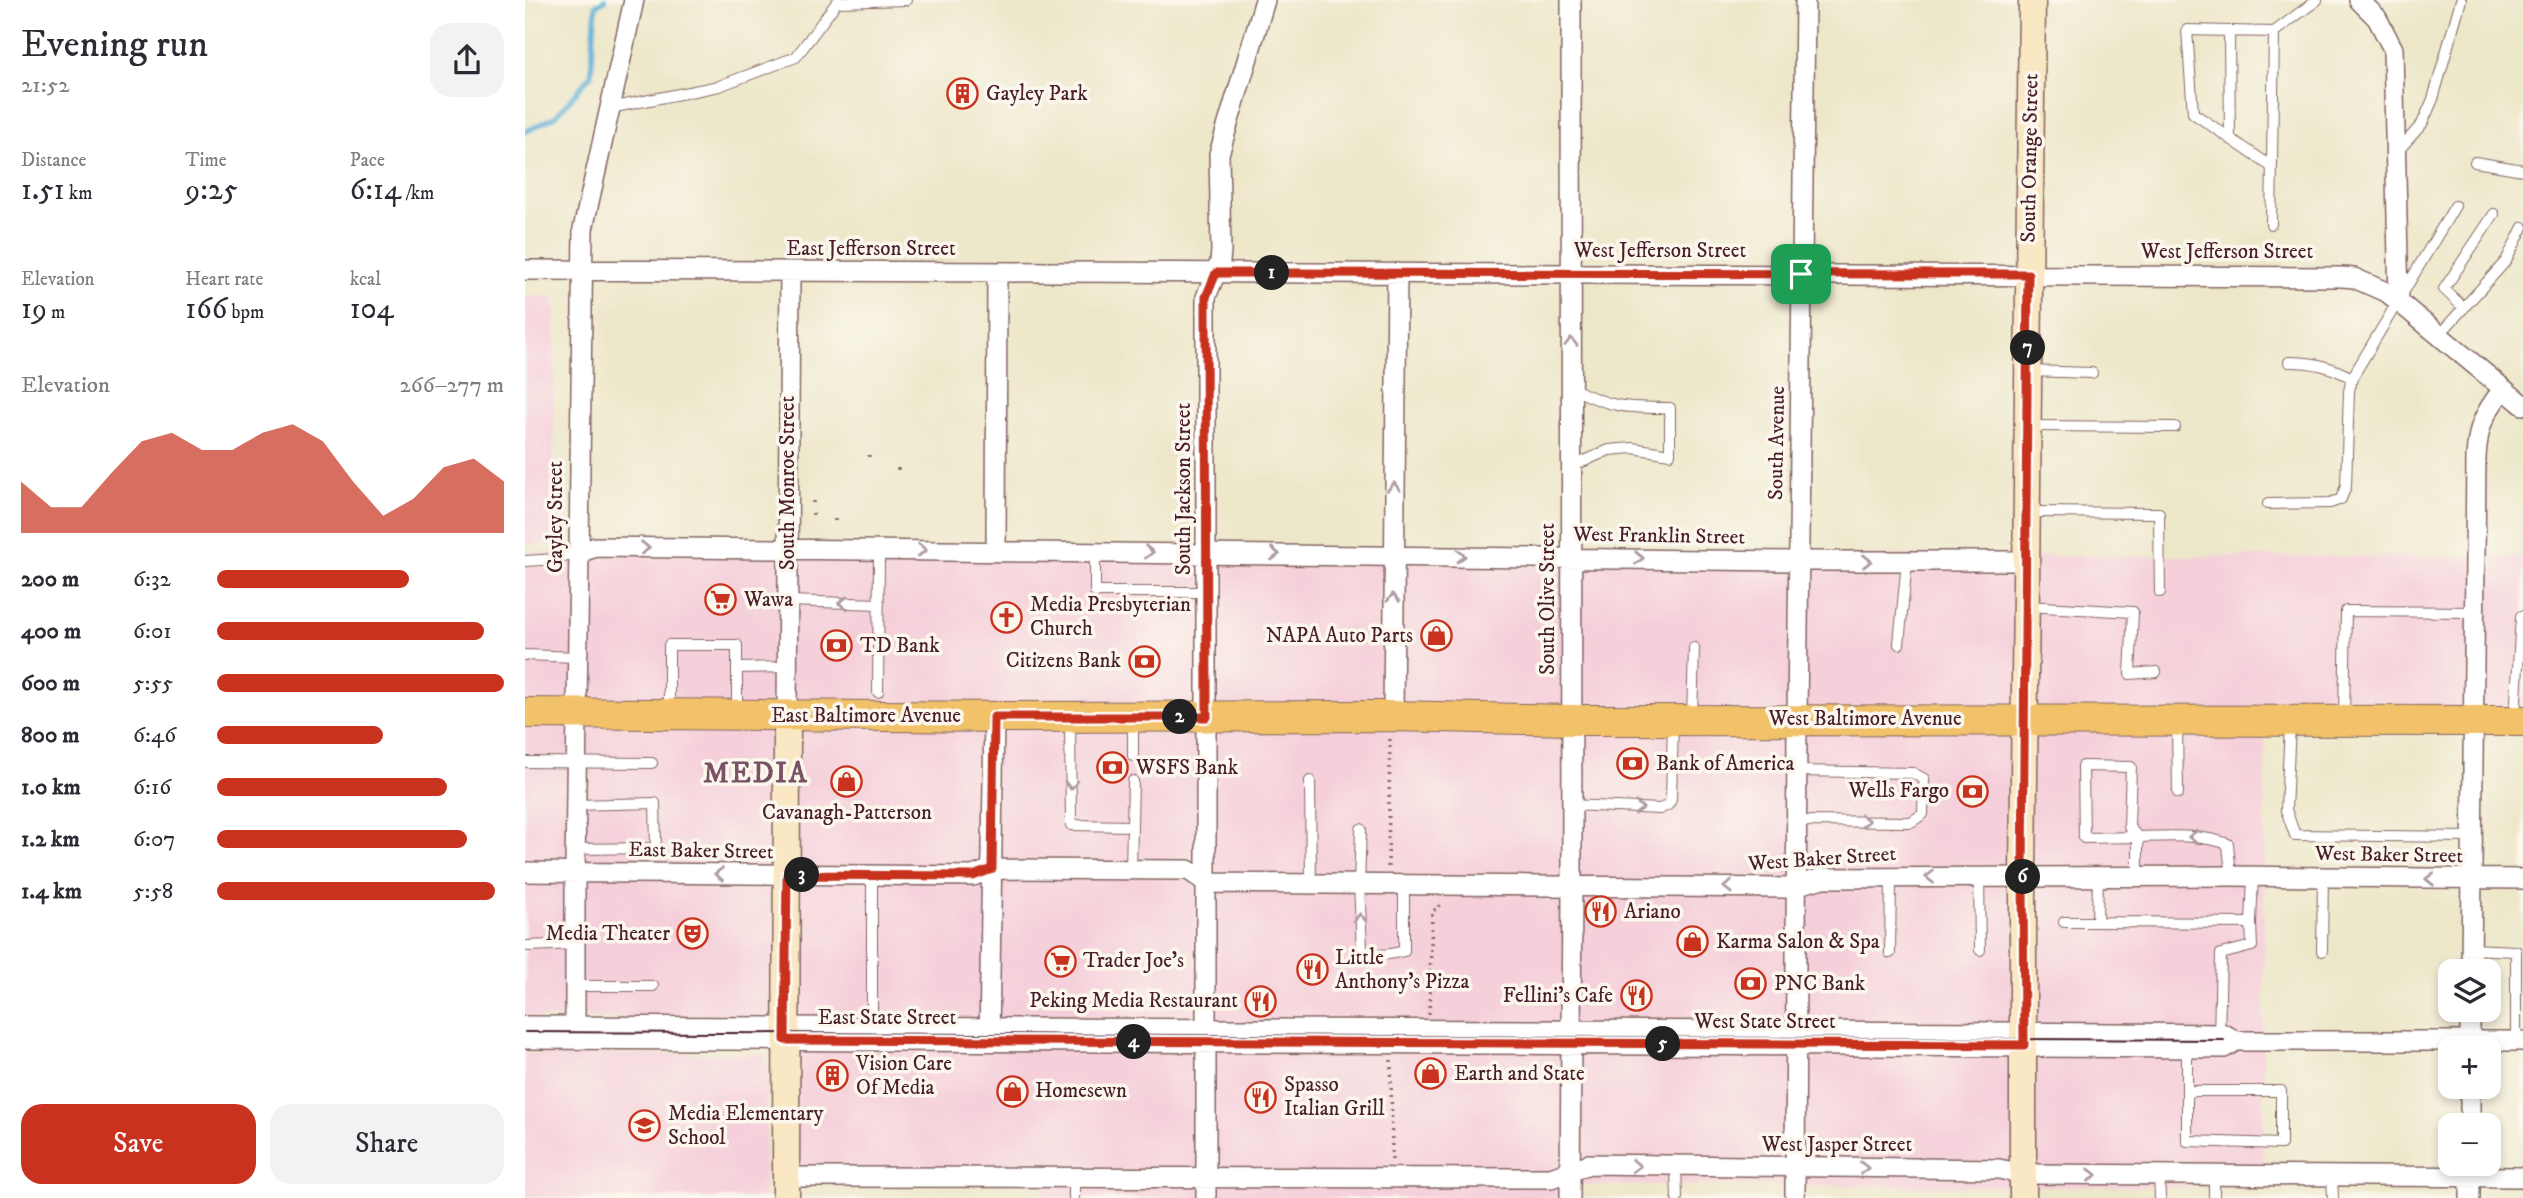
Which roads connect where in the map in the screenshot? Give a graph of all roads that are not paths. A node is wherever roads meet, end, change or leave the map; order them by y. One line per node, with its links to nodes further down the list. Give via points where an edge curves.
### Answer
1 (634, 0): 12 (street, Gayley Street)
2 (906, 0): 12 (lane, via 837,2 796,57 719,86)
3 (1265, 0): 26 (street, South Jackson Street, via 1219,154 1221,251)
4 (1571, 0): 28 (street, South Olive Street)
5 (1805, 0): 29 (street, South Avenue)
6 (2032, 0): 30 (main road, South Orange Street)
7 (2317, 0): 11 (lane)
8 (2359, 0): 14 (street, via 2377,18 2393,49)
9 (2461, 0): 14 (lane, via 2433,99 2421,124)
10 (2229, 31): 11 (lane); 13 (lane); 13 (lane, via 2187,30 2193,113)
11 (2274, 32): 16 (lane)
12 (609, 108): 23 (street, Gayley Street, via 586,209)
13 (2230, 139): 16 (lane)
14 (2396, 153): 31 (street)
15 (2475, 162): 17 (lane)
16 (2272, 167): 20 (lane)
17 (2523, 170)
18 (2455, 206): 31 (lane)
19 (2494, 214): 32 (lane, via 2444,289)
20 (2271, 224)
21 (2523, 227): 32 (lane, via 2506,261)
22 (525, 270): 23 (street, East Jefferson Street)
23 (581, 271): 24 (street, East Jefferson Street); 50 (street, Gayley Street)
24 (790, 271): 25 (street, East Jefferson Street); 46 (street, South Monroe Street)
25 (997, 272): 26 (street, East Jefferson Street); 48 (street)
26 (1216, 273): 27 (street, West Jefferson Street); 51 (street, South Jackson Street, via 1206,297)
27 (1397, 273): 28 (street, West Jefferson Street); 52 (street, one-way to 27)
28 (1571, 274): 29 (street, West Jefferson Street); 38 (street, South Olive Street, one-way to 28)
29 (1801, 274): 30 (street, West Jefferson Street); 55 (street, South Avenue)
30 (2028, 274): 31 (street, West Jefferson Street, via 2342,277 2375,286); 35 (main road, South Orange Street)
31 (2399, 301): 33 (street, West Jefferson Street); 37 (lane)
32 (2464, 308): 33 (lane)
33 (2439, 335): 39 (street, West Jefferson Street)
34 (2289, 362): 37 (lane, via 2314,362)
35 (2027, 372): 36 (lane); 41 (main road, South Orange Street)
36 (2092, 373)
37 (2352, 377): 44 (lane, via 2346,486 2341,499)
38 (1571, 387): 43 (street, South Olive Street); 43 (lane, via 1622,408 1670,408 1670,454 1633,448 1609,450)
39 (2503, 389): 40 (street, West Jefferson Street); 63 (street, via 2477,432)
40 (2523, 405)
41 (2027, 426): 42 (lane); 45 (main road, South Orange Street)
42 (2175, 427)
43 (1571, 467): 53 (street, South Olive Street)
44 (2268, 504)
45 (2027, 512): 57 (main road, South Orange Street); 59 (lane, via 2159,513)
46 (788, 549): 47 (street, West Franklin Street); 50 (street, West Franklin Street, one-way to 46, via 596,547); 60 (street, South Monroe Street)
47 (879, 550): 48 (street, West Franklin Street, one-way to 48); 61 (lane)
48 (996, 551): 49 (street, West Franklin Street)
49 (1095, 552): 51 (street, West Franklin Street, one-way to 51); 58 (lane, via 1095,592)
50 (578, 553): 54 (lane); 68 (street, Gayley Street)
51 (1206, 553): 52 (street, West Franklin Street, one-way to 52); 58 (street, South Jackson Street)
52 (1393, 555): 53 (street, West Franklin Street, one-way to 53); 91 (street, one-way to 52)
53 (1571, 557): 55 (street, West Franklin Street, one-way to 55); 84 (street, South Olive Street)
54 (525, 561)
55 (1798, 561): 56 (street, West Franklin Street, one-way to 56); 83 (street, South Avenue)
56 (1907, 561): 57 (street, West Franklin Street); 65 (lane)
57 (2026, 561): 62 (main road, South Orange Street)
58 (1206, 592): 81 (street, South Jackson Street)
59 (2159, 592)
60 (788, 601): 61 (lane, one-way to 60); 69 (street, South Monroe Street)
61 (879, 604): 72 (lane)
62 (2026, 606): 71 (lane, via 2133,612 2130,674); 85 (main road, South Orange Street)
63 (2473, 612): 88 (lane, via 2346,611); 89 (street)
64 (2523, 616): 90 (lane)
65 (1899, 643)
66 (1694, 648): 82 (lane)
67 (525, 655): 68 (lane)
68 (577, 657): 74 (street, Gayley Street)
69 (787, 667): 70 (lane); 77 (street, South Monroe Street)
70 (737, 668): 75 (lane, via 737,645 669,645); 76 (lane)
71 (2156, 672)
72 (878, 692)
73 (525, 713): 74 (main road, East Baltimore Avenue)
74 (577, 713): 75 (main road, East Baltimore Avenue); 94 (street, Gayley Street)
75 (669, 715): 76 (main road, East Baltimore Avenue)
76 (737, 715): 77 (main road, East Baltimore Avenue)
77 (787, 716): 79 (main road, East Baltimore Avenue); 112 (main road, South Monroe Street)
78 (1133, 716): 80 (main road, East Baltimore Avenue); 81 (main road, East Baltimore Avenue); 92 (lane)
79 (994, 717): 80 (main road, East Baltimore Avenue); 108 (street)
80 (1070, 717): 103 (lane, one-way to 103, via 1071,825)
81 (1207, 717): 91 (main road, West Baltimore Avenue); 124 (street, South Jackson Street)
82 (1683, 719): 83 (main road, West Baltimore Avenue); 84 (main road, West Baltimore Avenue); 101 (lane, one-way to 82, via 1668,806)
83 (1797, 719): 85 (main road, West Baltimore Avenue); 96 (street, South Avenue)
84 (1570, 720): 91 (main road, West Baltimore Avenue); 101 (street, South Olive Street)
85 (2025, 720): 86 (main road, West Baltimore Avenue); 115 (main road, South Orange Street)
86 (2177, 720): 87 (main road, West Baltimore Avenue); 99 (lane)
87 (2290, 720): 88 (main road, West Baltimore Avenue); 106 (lane, via 2286,810 2295,835)
88 (2343, 720): 89 (main road, West Baltimore Avenue)
89 (2472, 721): 90 (main road, West Baltimore Avenue); 106 (street)
90 (2519, 721)
91 (1392, 726)
92 (1133, 755)
93 (525, 762): 94 (lane)
94 (576, 762): 95 (lane); 100 (street, Gayley Street)
95 (652, 763)
96 (1797, 771): 102 (street, South Avenue); 102 (lane, one-way to 96, via 1911,822 1923,814 1924,779 1913,773)
97 (1133, 781): 103 (lane)
98 (1310, 781): 125 (lane)
99 (2178, 793)
100 (576, 805): 107 (street, Gayley Street); 107 (lane, via 655,803 656,848)
101 (1571, 805): 128 (street, South Olive Street)
102 (1797, 821): 129 (street, South Avenue)
103 (1132, 826): 109 (lane)
104 (1361, 829): 126 (lane)
105 (2138, 837): 105 (lane, via 2129,827 2131,767 2083,766 2084,838); 117 (lane); 118 (lane, one-way to 105, via 2228,844 2210,838)
106 (2471, 837): 122 (street)
107 (575, 849): 111 (street, Gayley Street)
108 (992, 869): 109 (street, East Baker Street); 113 (street, East Baker Street, via 973,876); 147 (street)
109 (1131, 870): 124 (street, East Baker Street, via 1188,870)
110 (525, 872): 111 (street, East Baker Street)
111 (575, 872): 112 (street, East Baker Street, one-way to 111); 133 (street, Gayley Street)
112 (787, 875): 113 (street, East Baker Street); 146 (main road, South Monroe Street)
113 (872, 876): 144 (lane)
114 (1979, 876): 115 (street, West Baker Street); 120 (street, West Baker Street, one-way to 120); 136 (lane)
115 (2023, 876): 116 (street, West Baker Street); 152 (main road, South Orange Street)
116 (2098, 876): 117 (street, West Baker Street); 131 (lane)
117 (2138, 876): 118 (street, West Baker Street)
118 (2228, 876): 119 (street, West Baker Street)
119 (2253, 876): 121 (street, West Baker Street); 132 (lane)
120 (1891, 877): 129 (street, West Baker Street, via 1823,878); 139 (lane)
121 (2323, 877): 122 (street, West Baker Street, one-way to 121); 138 (lane)
122 (2471, 879): 123 (street, West Baker Street); 135 (street)
123 (2523, 879)
124 (1207, 883): 125 (street, West Baker Street); 148 (street, South Jackson Street)
125 (1311, 884): 126 (street, West Baker Street)
126 (1359, 884): 127 (street, West Baker Street); 127 (lane, one-way to 126, via 1403,951 1388,955 1362,950)
127 (1404, 884): 128 (street, West Baker Street)
128 (1572, 886): 129 (street, West Baker Street, one-way to 128); 149 (street, South Olive Street)
129 (1797, 887): 150 (street, South Avenue)
130 (2064, 922): 131 (lane)
131 (2097, 922): 132 (lane)
132 (2251, 923): 154 (lane, via 2252,946 2221,954)
133 (575, 944): 134 (lane); 141 (street, Gayley Street)
134 (528, 946)
135 (2471, 949): 137 (lane); 140 (street)
136 (1980, 950)
137 (2519, 950): 155 (lane)
138 (2322, 951)
139 (1890, 953)
140 (2471, 959)
141 (575, 986): 142 (lane); 145 (street, Gayley Street)
142 (653, 986)
143 (525, 1026): 145 (street, East State Street)
144 (872, 1027): 146 (street, East State Street); 147 (street, East State Street)
145 (575, 1033): 146 (street, East State Street); 151 (street, East State Street)
146 (785, 1034): 147 (street, East State Street); 172 (main road, South Monroe Street)
147 (989, 1035): 148 (street, East State Street)
148 (1207, 1035): 149 (street, West State Street); 168 (street, South Jackson Street)
149 (1571, 1037): 150 (street, West State Street); 162 (street, South Olive Street)
150 (1796, 1038): 152 (street, West State Street); 160 (street, South Avenue)
151 (525, 1039)
152 (2024, 1039): 153 (street, West State Street); 171 (main road, South Orange Street)
153 (2187, 1040): 154 (street, West State Street); 158 (lane)
154 (2225, 1041): 157 (street, West State Street)
155 (2520, 1041): 156 (street, West State Street)
156 (2501, 1042)
157 (2438, 1044)
158 (2187, 1091): 158 (lane, via 2187,1141 2281,1144 2281,1091)
159 (1677, 1167): 160 (street, West Jasper Street); 162 (street, West Jasper Street, one-way to 159, via 1589,1164); 176 (lane)
160 (1795, 1167): 171 (street, West Jasper Street, one-way to 171, via 1999,1169); 177 (street, South Avenue)
161 (2438, 1172): 169 (street, West Jasper Street)
162 (1570, 1173): 168 (street, West Jasper Street, via 1551,1178); 175 (street, South Olive Street)
163 (2159, 1175): 165 (street, West Jasper Street); 171 (street, West Jasper Street, one-way to 163); 178 (lane)
164 (2501, 1175): 170 (street, West Jasper Street)
165 (2214, 1176): 169 (street, West Jasper Street); 179 (lane)
166 (2470, 1176): 181 (street)
167 (1074, 1177): 168 (street, West Jasper Street); 172 (street, West Jasper Street); 173 (lane)
168 (1206, 1177): 174 (street, South Jackson Street)
169 (2332, 1177): 180 (lane)
170 (2523, 1177)
171 (2023, 1186)
172 (786, 1188)
173 (1074, 1198)
174 (1206, 1198)
175 (1570, 1198)
176 (1677, 1198)
177 (1795, 1198)
178 (2160, 1198)
179 (2214, 1198)
180 (2333, 1198)
181 (2470, 1198)

